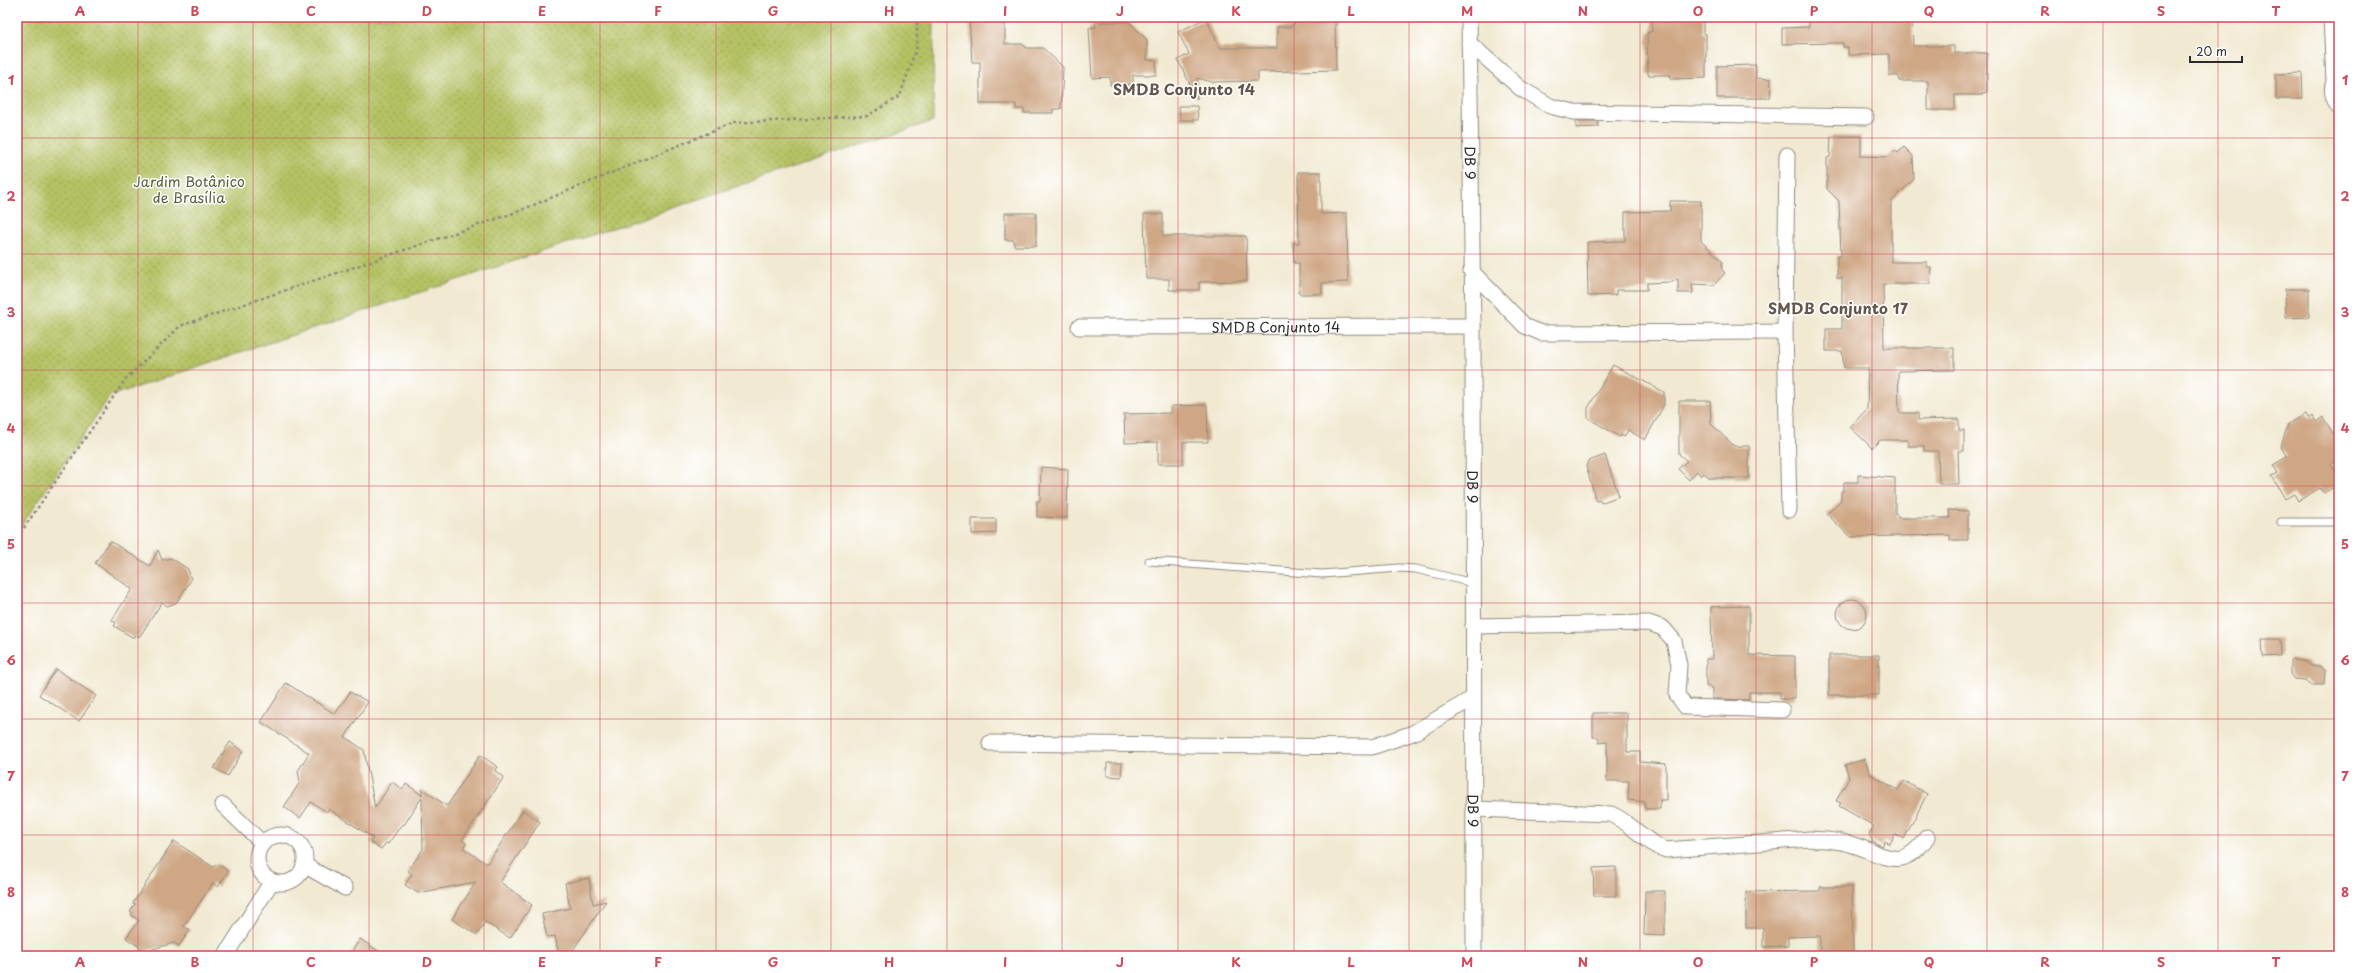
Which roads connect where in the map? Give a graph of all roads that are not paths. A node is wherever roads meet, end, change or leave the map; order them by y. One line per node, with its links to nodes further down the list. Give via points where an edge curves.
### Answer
1 (1469, 17): 3 (street, DB 9)
2 (2331, 17): 4 (street)
3 (1469, 43): 6 (street, via 1520,88 1550,106 1574,112); 8 (street, DB 9)
4 (2336, 79): 5 (street, via 2332,96)
5 (2339, 108)
6 (1866, 117)
7 (1786, 154): 11 (street)
8 (1471, 271): 9 (street, DB 9); 11 (street, via 1525,326 1541,333)
9 (1473, 326): 10 (street, SMDB Conjunto 14); 16 (street, DB 9)
10 (1079, 327)
11 (1785, 332): 12 (street)
12 (1788, 510)
13 (2281, 522): 14 (lane)
14 (2339, 522)
15 (1149, 561): 16 (lane, via 1311,574 1410,569)
16 (1473, 583): 17 (street, DB 9)
17 (1473, 626): 18 (street, DB 9); 19 (street, via 1649,623 1663,628 1674,642 1679,665 1677,694 1686,707)
18 (1473, 698): 20 (street, via 1413,733 1372,748); 22 (street, DB 9)
19 (1782, 710)
20 (990, 743)
21 (223, 805): 24 (street)
22 (1473, 809): 23 (street, via 1611,814 1623,820 1657,847 1666,850 1810,839 1852,844 1890,858 1910,855 1917,851); 29 (street, DB 9)
23 (1927, 837)
24 (262, 843): 25 (street, via 276,835 292,837 302,849); 26 (street, via 256,857 257,865 265,878)
25 (304, 865): 26 (street, via 295,878 288,882); 27 (street)
26 (272, 881): 28 (street)
27 (345, 888)
28 (225, 956)
29 (1474, 956)

